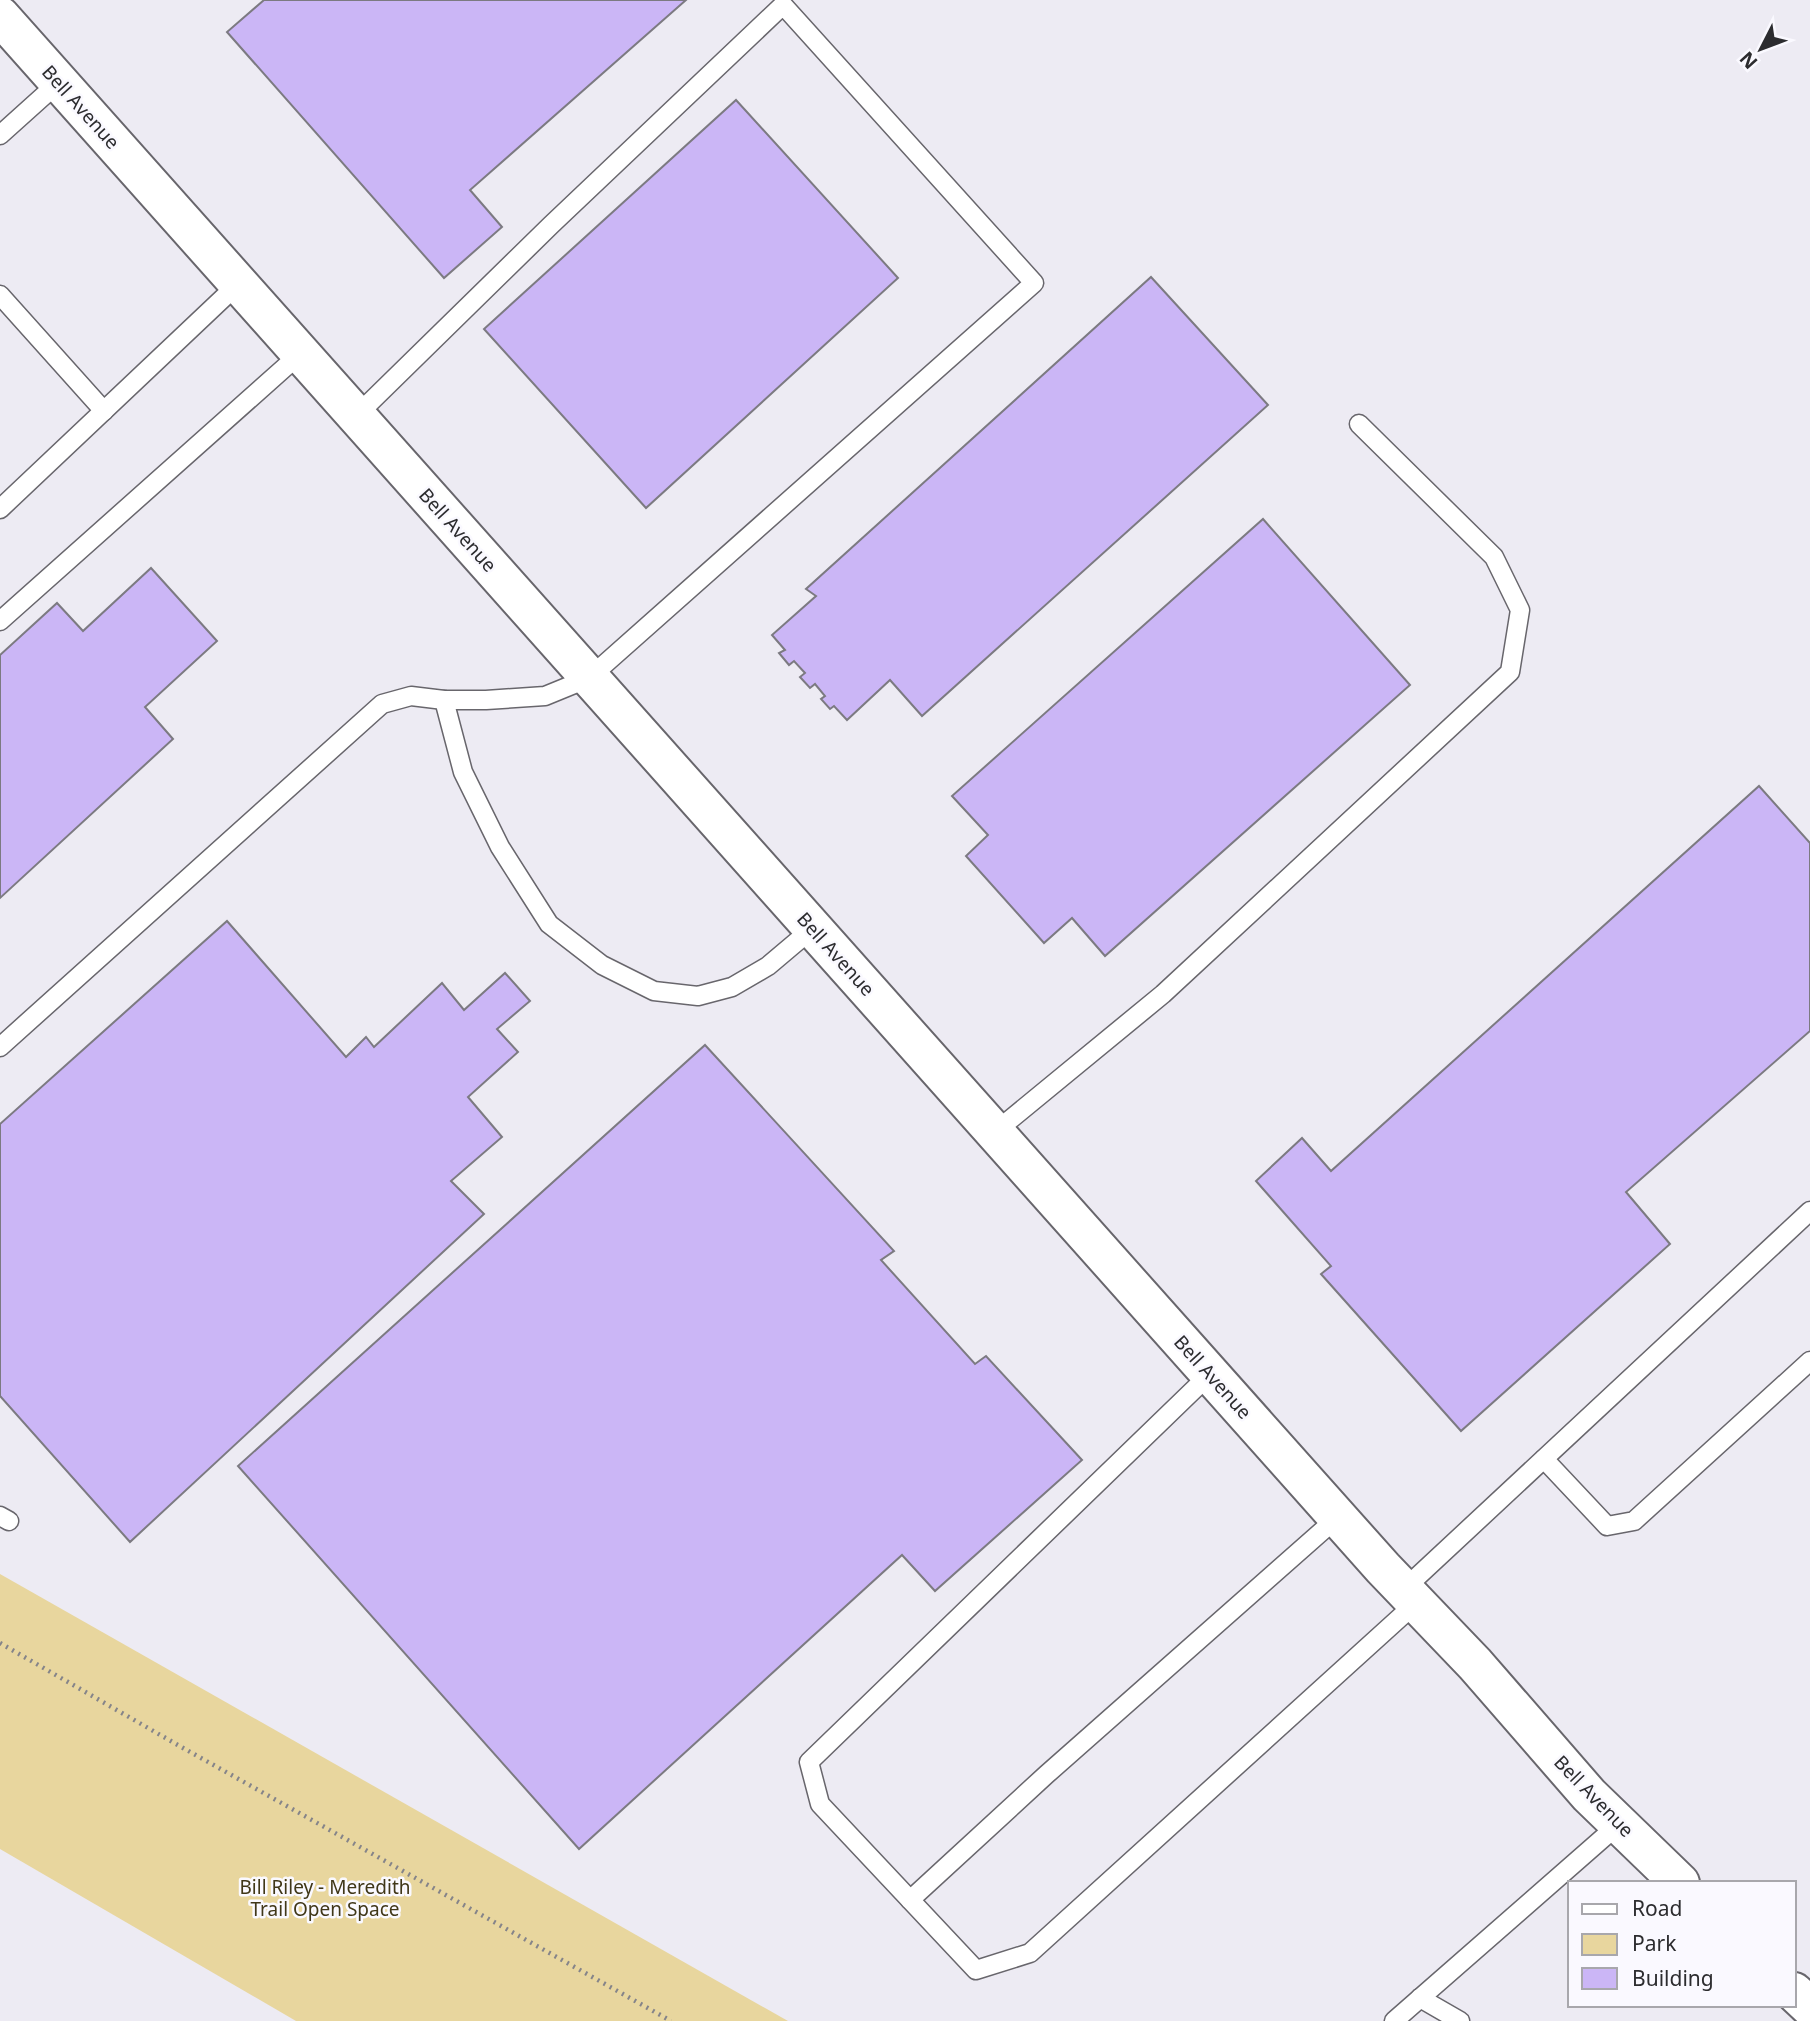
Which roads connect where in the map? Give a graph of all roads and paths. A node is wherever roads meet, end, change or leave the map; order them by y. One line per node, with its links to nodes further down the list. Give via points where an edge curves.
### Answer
1 (0, 16): 2 (street, Bell Avenue)
2 (59, 82): 3 (lane); 4 (street, Bell Avenue)
3 (0, 135)
4 (238, 284): 6 (street, Bell Avenue); 7 (lane)
5 (0, 295): 7 (lane)
6 (301, 353): 8 (street, Bell Avenue); 11 (lane)
7 (104, 411): 10 (lane)
8 (356, 416): 12 (street, Bell Avenue); 12 (lane, via 783,5 1034,283)
9 (1359, 424): 16 (lane, via 1494,557 1520,610 1510,671 1163,994)
10 (0, 509)
11 (0, 621)
12 (589, 677): 13 (lane, via 545,696); 14 (street, Bell Avenue)
13 (444, 700): 14 (lane, via 463,772 500,847 549,923 601,965 654,990 698,996 732,988 768,966); 15 (lane, via 411,696 382,704)
14 (813, 928): 16 (street, Bell Avenue)
15 (0, 1047)
16 (995, 1132): 19 (street, Bell Avenue)
17 (1810, 1211): 20 (lane)
18 (1810, 1361): 20 (lane, via 1634,1521 1607,1526)
19 (1210, 1374): 21 (street, Bell Avenue); 26 (lane, via 809,1762 820,1804)
20 (1544, 1459): 22 (lane)
21 (1338, 1517): 22 (street, Bell Avenue); 26 (lane)
22 (1410, 1597): 24 (street, Bell Avenue); 26 (lane, via 1030,1953 976,1969)
23 (0, 1643): 30 (path)
24 (1619, 1824): 25 (street, Bell Avenue); 28 (lane)
25 (1678, 1881)
26 (910, 1900)
27 (1796, 1994): 29 (street)
28 (1420, 1998): 31 (lane); 32 (lane)
29 (1810, 2007)
30 (671, 2021)
31 (1394, 2021)
32 (1460, 2021)

